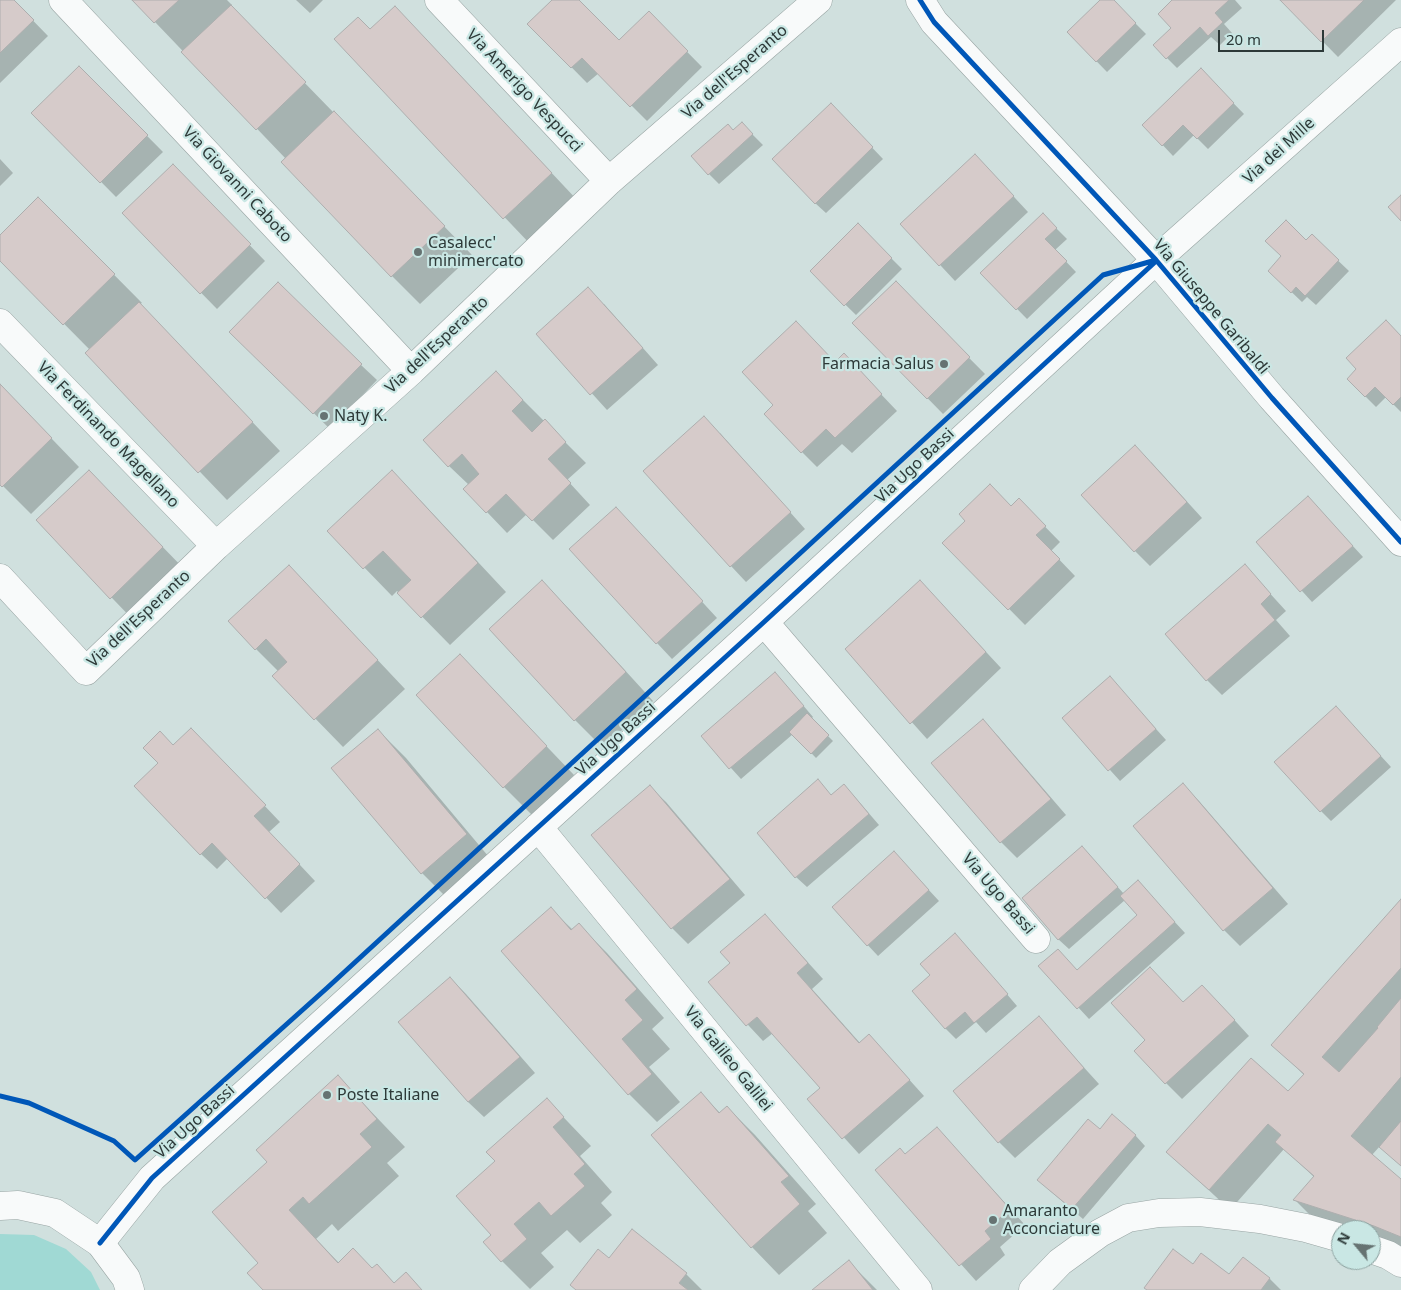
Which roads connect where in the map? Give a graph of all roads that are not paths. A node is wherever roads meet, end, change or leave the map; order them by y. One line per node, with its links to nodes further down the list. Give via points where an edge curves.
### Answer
1 (63, 0): 9 (street, Via Giovanni Caboto)
2 (439, 0): 6 (street, Via Amerigo Vespucci)
3 (818, 0): 6 (street, Via dell'Esperanto)
4 (920, 0): 7 (street, Via Giuseppe Garibaldi, via 934,22)
5 (1401, 42): 7 (street, Via dei Mille)
6 (609, 181): 9 (street, Via dell'Esperanto)
7 (1156, 260): 10 (street, Via Giuseppe Garibaldi, via 1272,398); 13 (street, Via Ugo Bassi)
8 (0, 323): 11 (street, Via Ferdinando Magellano)
9 (411, 370): 11 (street, Via dell'Esperanto)
10 (1401, 542)
11 (216, 546): 12 (street, Via dell'Esperanto, via 86,671)
12 (0, 578)
13 (764, 622): 14 (street, Via Ugo Bassi); 15 (street, Via Ugo Bassi)
14 (538, 827): 18 (street, Via Ugo Bassi, via 152,1178); 22 (street, Via Galileo Galilei)
15 (1036, 939)
16 (6, 1201): 18 (street, via 55,1213)
17 (1331, 1235): 23 (street, via 1260,1219 1200,1212 1128,1218 1100,1233 1060,1262)
18 (100, 1243): 21 (street, via 126,1278)
19 (1381, 1253): 20 (street)
20 (1401, 1263)
21 (130, 1290)
22 (918, 1290)
23 (1033, 1290)

